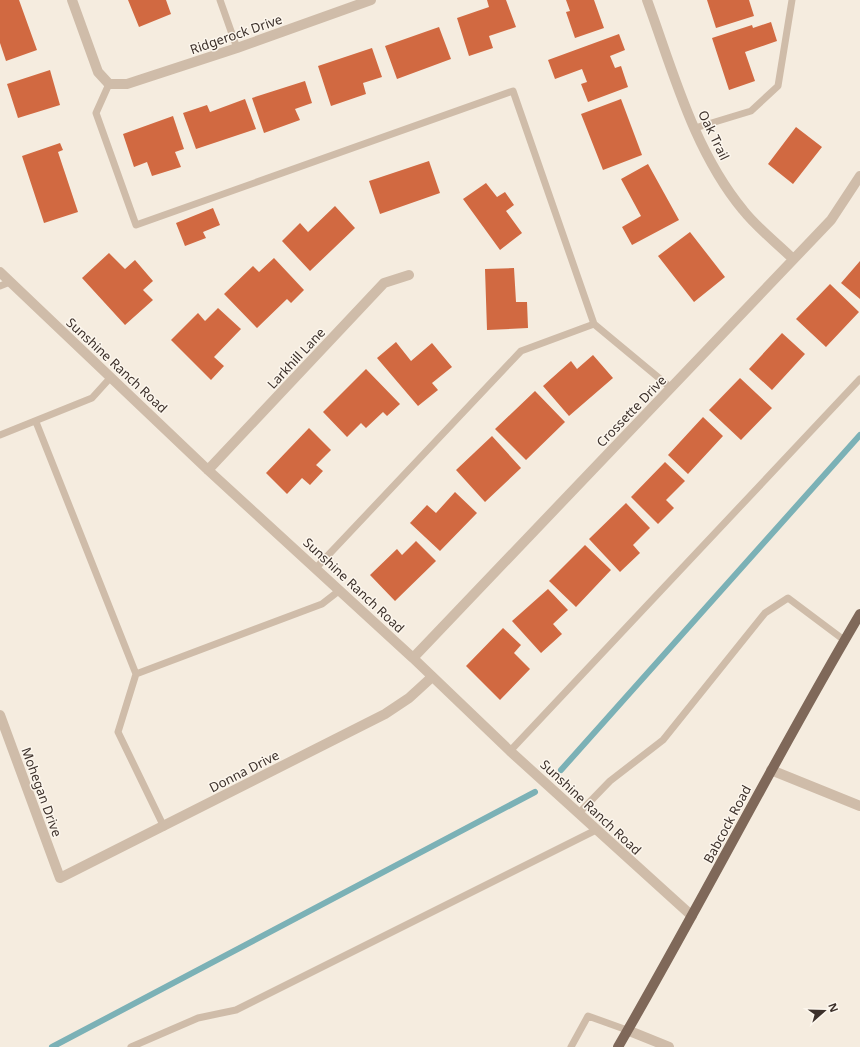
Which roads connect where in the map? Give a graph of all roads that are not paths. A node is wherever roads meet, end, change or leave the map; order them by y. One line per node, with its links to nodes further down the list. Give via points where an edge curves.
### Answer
1 (72, 0): 7 (street, via 98,72)
2 (220, 0): 6 (lane)
3 (647, 0): 8 (street, Oak Trail)
4 (792, 0): 8 (lane, via 778,86 751,111)
5 (364, 1): 6 (street, Ridgerock Drive)
6 (237, 48): 7 (street, Ridgerock Drive, via 127,84)
7 (109, 84): 15 (lane, via 96,113 136,225 513,91)
8 (695, 128): 10 (street, Oak Trail, via 721,178 743,211)
9 (860, 176): 10 (street, Crossette Drive, via 831,220)
10 (793, 259): 18 (street, Crossette Drive)
11 (0, 272): 13 (street, Sunshine Ranch Road)
12 (409, 275): 21 (street, Larkhill Lane, via 384,283)
13 (10, 282): 14 (lane); 16 (street, Sunshine Ranch Road)
14 (0, 286)
15 (594, 324): 18 (lane); 22 (lane, via 521,351)
16 (111, 377): 19 (lane, via 92,398); 21 (street, Sunshine Ranch Road)
17 (860, 379): 30 (lane)
18 (671, 388): 26 (street, Crossette Drive)
19 (36, 422): 20 (lane); 27 (lane)
20 (0, 435)
21 (208, 470): 22 (street, Sunshine Ranch Road)
22 (316, 568): 23 (street, Sunshine Ranch Road)
23 (340, 590): 26 (street, Sunshine Ranch Road); 27 (lane, via 322,604)
24 (860, 614): 25 (main road, Babcock Road)
25 (844, 640): 31 (main road, Babcock Road); 33 (lane, via 788,598 765,613 663,740 610,781)
26 (413, 658): 28 (street, Sunshine Ranch Road)
27 (136, 674): 34 (lane, via 118,732)
28 (432, 677): 30 (street, Sunshine Ranch Road); 34 (street, Donna Drive, via 409,698 385,714)
29 (0, 715): 36 (street, Mohegan Drive)
30 (510, 751): 33 (street, Sunshine Ranch Road)
31 (770, 770): 32 (street); 37 (main road, Babcock Road)
32 (860, 806)
33 (579, 813): 35 (street, Sunshine Ranch Road)
34 (164, 827): 36 (street, Donna Drive)
35 (596, 830): 37 (street, Sunshine Ranch Road); 39 (lane, via 236,1010 198,1018)
36 (60, 878)
37 (692, 916): 38 (main road, Babcock Road)
38 (627, 1030): 40 (lane, via 588,1016); 41 (main road, Babcock Road); 42 (street)
39 (130, 1047)
40 (571, 1047)
41 (618, 1047)
42 (669, 1047)

